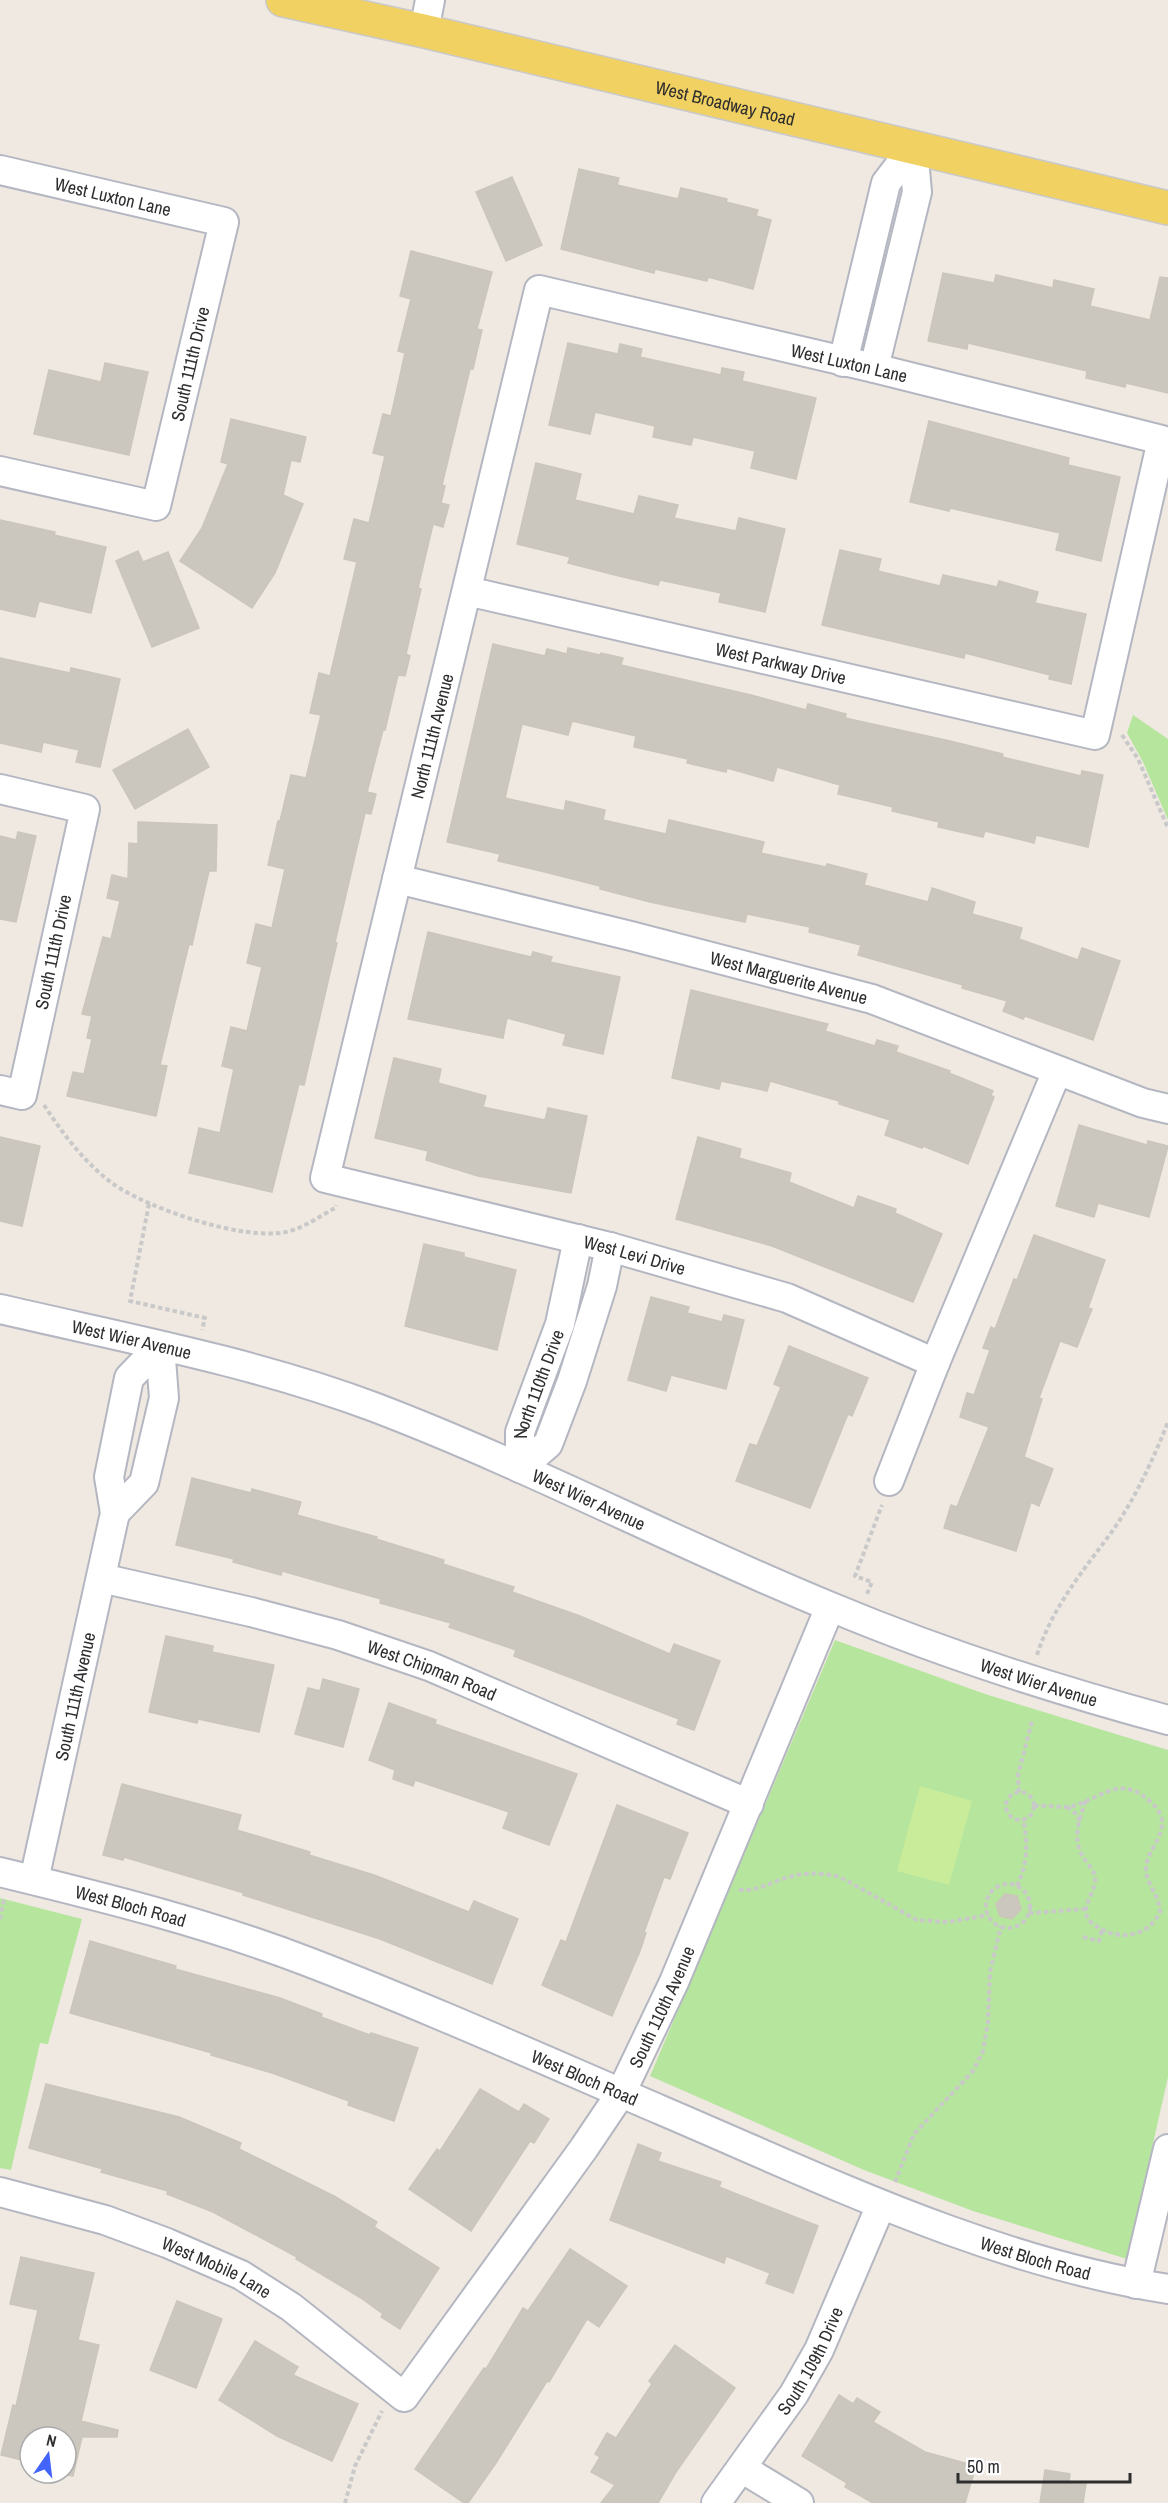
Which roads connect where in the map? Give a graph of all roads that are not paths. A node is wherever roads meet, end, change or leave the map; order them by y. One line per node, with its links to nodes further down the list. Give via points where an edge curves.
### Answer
1 (283, 0): 2 (main road, West Broadway Road)
2 (427, 16): 3 (main road, West Broadway Road)
3 (913, 148): 5 (main road, West Broadway Road); 8 (street, via 886,183); 9 (street, via 917,192)
4 (0, 170): 6 (street, West Luxton Lane)
5 (1168, 208)
6 (224, 223): 10 (street, South 111th Drive, via 156,506)
7 (538, 294): 8 (street, West Luxton Lane, via 539,290); 11 (street, North 111th Avenue)
8 (843, 362): 9 (street, West Luxton Lane)
9 (874, 368): 12 (street, West Luxton Lane, via 1162,440)
10 (0, 471)
11 (467, 591): 12 (street, West Parkway Drive); 14 (street, North 111th Avenue)
12 (1095, 735)
13 (0, 789): 16 (street, South 111th Drive, via 85,810)
14 (397, 879): 15 (street, West Marguerite Avenue, via 872,999); 18 (street, North 111th Avenue)
15 (1057, 1071): 17 (street, West Marguerite Avenue); 23 (street)
16 (11, 1093)
17 (1168, 1109)
18 (334, 1181): 19 (street, West Levi Drive)
19 (578, 1239): 20 (street, West Levi Drive); 24 (street, North 110th Drive, via 560,1324 520,1432)
20 (610, 1247): 23 (street, West Levi Drive, via 787,1298); 24 (street, North 110th Drive, via 602,1286 548,1444)
21 (0, 1309): 22 (street, West Wier Avenue)
22 (160, 1346): 24 (street, West Wier Avenue, via 321,1388); 26 (street, via 164,1398 144,1483); 26 (street, South 111th Avenue, via 129,1378 110,1477)
23 (935, 1363): 25 (street)
24 (520, 1468): 28 (street, West Wier Avenue)
25 (889, 1481)
26 (115, 1513): 27 (street, South 111th Avenue)
27 (101, 1578): 30 (street, West Chipman Road, via 338,1635 429,1666); 32 (street, South 111th Avenue)
28 (830, 1607): 29 (street, West Wier Avenue, via 990,1668); 30 (street, South 110th Avenue)
29 (1168, 1720)
30 (748, 1804): 33 (street, South 110th Avenue, via 675,1982)
31 (0, 1872): 32 (street, West Bloch Road)
32 (34, 1880): 33 (street, West Bloch Road, via 164,1914 304,1960)
33 (621, 2092): 36 (street, West Bloch Road); 39 (street, South 110th Avenue)
34 (1168, 2149): 37 (street)
35 (0, 2192): 39 (street, West Mobile Lane, via 105,2220 240,2276 291,2307)
36 (887, 2196): 37 (street, West Bloch Road, via 1007,2250); 40 (street, South 109th Drive, via 819,2350)
37 (1136, 2284): 38 (street, West Bloch Road)
38 (1168, 2289)
39 (404, 2397)
40 (743, 2469): 41 (street, South 109th Drive); 42 (street)
41 (716, 2503)
42 (799, 2503)

